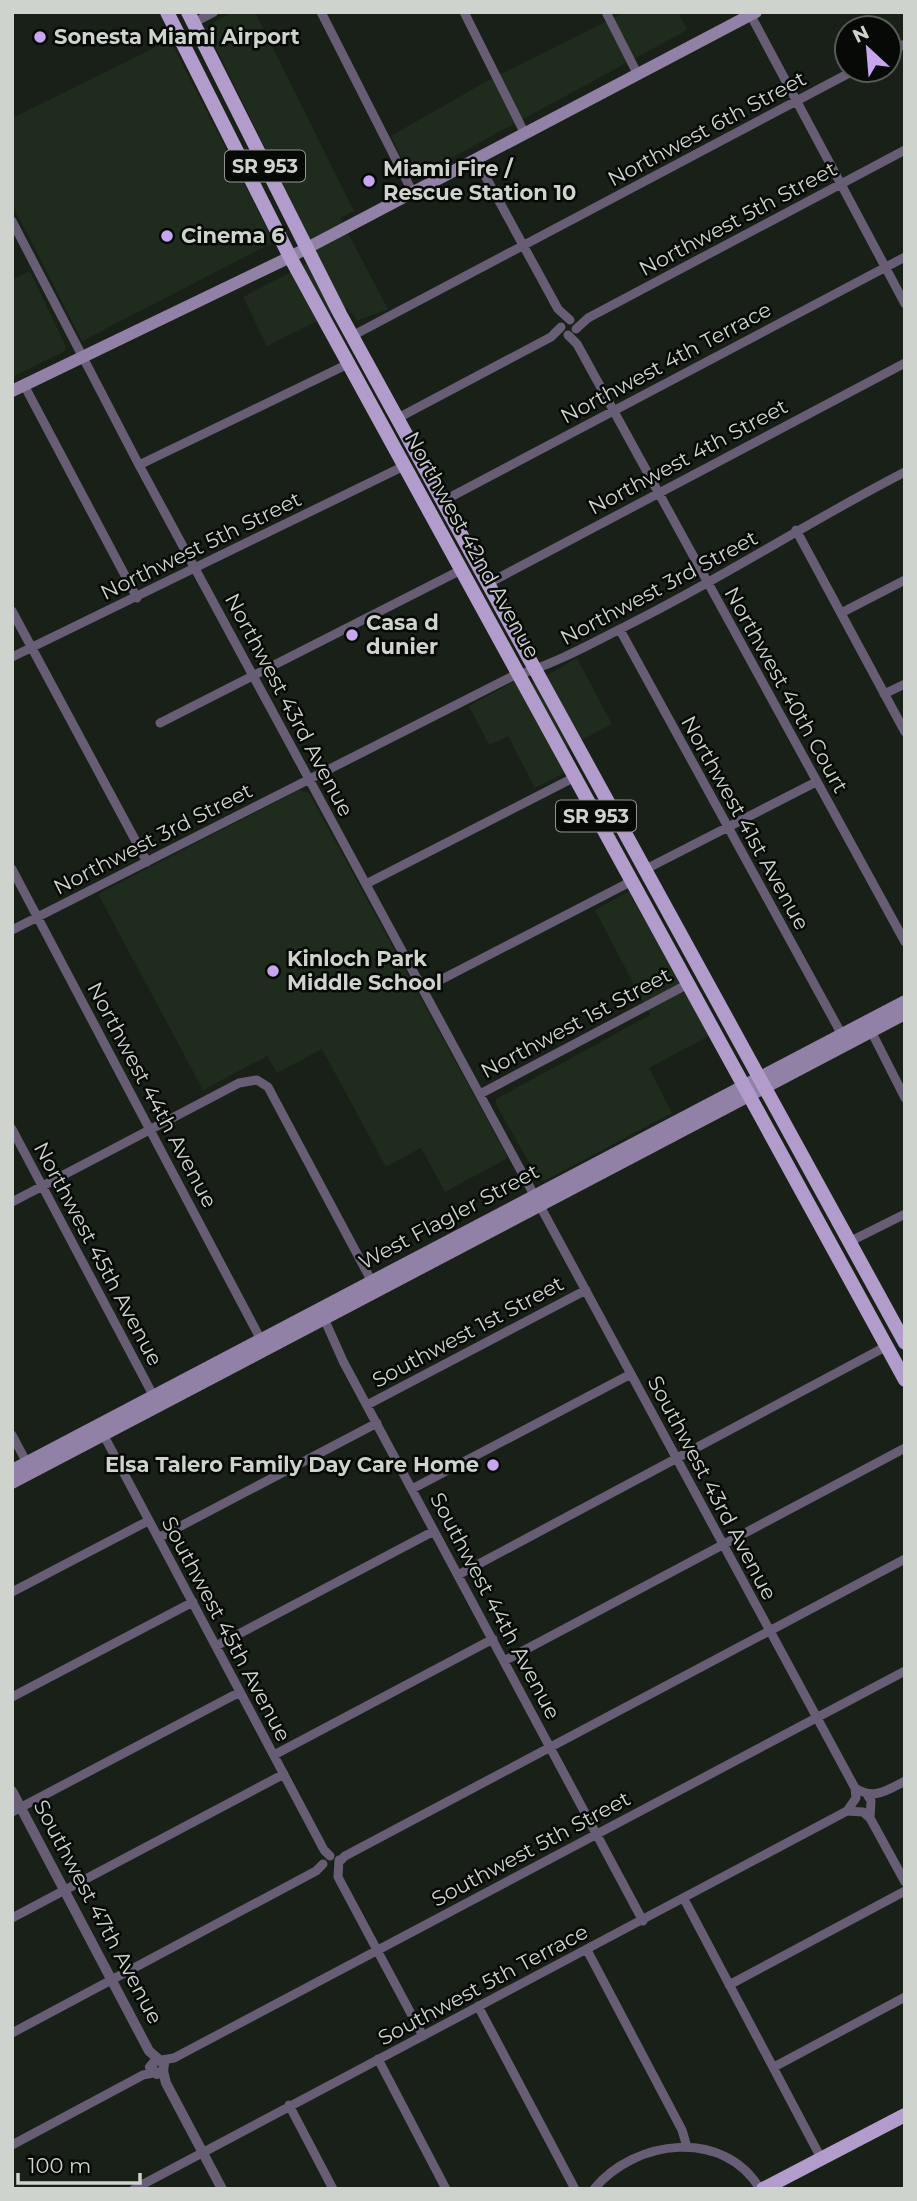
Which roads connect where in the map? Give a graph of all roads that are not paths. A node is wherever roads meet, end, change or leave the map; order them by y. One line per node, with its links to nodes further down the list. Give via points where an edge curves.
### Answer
1 (169, 12): 7 (main road, via 181,20); 8 (main road, Northwest 42nd Avenue / SR 953)
2 (214, 12): 7 (street)
3 (321, 12): 17 (street)
4 (464, 12): 13 (street)
5 (606, 12): 10 (street)
6 (752, 13): 10 (main road); 12 (street)
7 (190, 18): 9 (main road, Northwest 42nd Avenue / SR 953)
8 (175, 29): 9 (main road, via 190,34); 21 (main road, Northwest 42nd Avenue / SR 953)
9 (206, 50): 20 (main road, Northwest 42nd Avenue / SR 953)
10 (638, 75): 13 (main road)
11 (833, 82): 12 (street, Northwest 6th Street)
12 (795, 102): 16 (street); 19 (street, Northwest 6th Street)
13 (525, 134): 15 (main road)
14 (905, 150): 16 (street, Northwest 5th Street)
15 (476, 159): 17 (main road); 19 (street, Northwest 40th Court)
16 (841, 185): 23 (street); 25 (street, Northwest 5th Street)
17 (413, 193): 20 (main road)
18 (12, 221): 27 (street, Northwest 43rd Avenue)
19 (523, 246): 25 (street, Northwest 40th Court); 26 (street, Northwest 6th Street)
20 (306, 248): 21 (main road); 26 (main road, Northwest 42nd Avenue / SR 953)
21 (290, 257): 27 (main road); 28 (main road, Northwest 42nd Avenue / SR 953)
22 (905, 257): 23 (street, Northwest 4th Terrace)
23 (885, 267): 24 (street); 32 (street, Northwest 4th Terrace)
24 (905, 304)
25 (568, 328): 32 (street, Northwest 40th Court); 33 (street)
26 (352, 335): 33 (main road, Northwest 42nd Avenue / SR 953)
27 (81, 356): 30 (main road); 34 (street, Northwest 43rd Avenue)
28 (348, 363): 31 (main road, Northwest 42nd Avenue / SR 953); 34 (street)
29 (905, 363): 38 (street, Northwest 4th Street)
30 (18, 388): 46 (street)
31 (368, 399): 33 (main road, via 384,414); 35 (main road, Northwest 42nd Avenue / SR 953)
32 (614, 411): 38 (street, Northwest 40th Court); 39 (street, Northwest 4th Terrace)
33 (398, 418): 37 (main road, Northwest 42nd Avenue / SR 953)
34 (139, 465): 41 (street, Northwest 43rd Avenue)
35 (404, 466): 37 (main road, via 419,470); 41 (street, Northwest 5th Street); 42 (main road, Northwest 42nd Avenue / SR 953)
36 (905, 472): 40 (street, Northwest 3rd Street)
37 (436, 486): 39 (main road, Northwest 42nd Avenue / SR 953)
38 (659, 493): 44 (street, Northwest 4th Street); 45 (street, Northwest 40th Court)
39 (443, 500): 44 (main road, Northwest 42nd Avenue / SR 953)
40 (796, 530): 45 (street, Northwest 3rd Street); 48 (street)
41 (195, 569): 46 (street, Northwest 5th Street); 53 (street, Northwest 43rd Avenue)
42 (461, 570): 53 (street); 54 (main road, Northwest 42nd Avenue / SR 953)
43 (905, 580): 48 (street)
44 (489, 583): 52 (main road, Northwest 42nd Avenue / SR 953)
45 (708, 584): 49 (street, Northwest 3rd Street); 61 (street, Northwest 40th Court)
46 (137, 598): 50 (street, Northwest 5th Street)
47 (12, 611): 50 (street)
48 (841, 613): 56 (street)
49 (620, 630): 52 (street, Northwest 3rd Street); 62 (street, Northwest 41st Avenue)
50 (32, 647): 51 (street, Northwest 5th Street); 63 (street)
51 (12, 657)
52 (537, 670): 54 (street, Northwest 3rd Street); 65 (main road, Northwest 42nd Avenue / SR 953)
53 (253, 674): 57 (street); 60 (street, Northwest 43rd Avenue)
54 (519, 675): 59 (main road, Northwest 42nd Avenue / SR 953); 60 (street, Northwest 3rd Street)
55 (905, 684): 56 (street)
56 (884, 694): 58 (street)
57 (160, 723)
58 (905, 732)
59 (575, 777): 66 (main road, Northwest 42nd Avenue / SR 953); 67 (street)
60 (309, 779): 63 (street, Northwest 3rd Street); 67 (street, Northwest 43rd Avenue)
61 (816, 782): 62 (street); 71 (street, Northwest 40th Court)
62 (728, 828): 65 (street); 77 (street, Northwest 41st Avenue)
63 (146, 862): 69 (street, Northwest 3rd Street)
64 (12, 869): 69 (street, Northwest 44th Avenue)
65 (646, 869): 68 (main road, Northwest 42nd Avenue / SR 953)
66 (632, 881): 68 (main road); 72 (main road, Northwest 42nd Avenue / SR 953); 73 (street)
67 (366, 884): 73 (street, Northwest 43rd Avenue)
68 (660, 894): 78 (main road, Northwest 42nd Avenue / SR 953)
69 (38, 917): 70 (street, Northwest 3rd Street); 83 (street, Northwest 44th Avenue)
70 (12, 930)
71 (905, 942)
72 (688, 984): 79 (main road, Northwest 42nd Avenue / SR 953); 80 (street, Northwest 1st Street)
73 (423, 989): 80 (street, Northwest 43rd Avenue)
74 (905, 1001): 77 (main road, West Flagler Street)
75 (905, 1014): 76 (main road, West Flagler Street)
76 (871, 1031): 78 (main road, West Flagler Street); 81 (street)
77 (841, 1033): 78 (main road, West Flagler Street)
78 (761, 1081): 79 (main road, West Flagler Street); 89 (main road, SR 953)
79 (747, 1088): 85 (main road, West Flagler Street); 88 (main road, SR 953)
80 (480, 1094): 85 (street, Northwest 43rd Avenue)
81 (905, 1098)
82 (12, 1129): 84 (street, Northwest 45th Avenue)
83 (151, 1130): 84 (street); 92 (street, via 239,1083 257,1080 268,1087); 96 (street, Northwest 44th Avenue)
84 (43, 1186): 86 (street); 103 (street, Northwest 45th Avenue)
85 (536, 1199): 92 (main road, West Flagler Street); 93 (street, Southwest 43rd Avenue); 95 (main road, West Flagler Street)
86 (12, 1202)
87 (905, 1214): 89 (street)
88 (820, 1224): 89 (main road, via 838,1241); 90 (main road, SR 953)
89 (849, 1242): 91 (main road, SR 953)
90 (834, 1250): 91 (main road, via 847,1254); 98 (main road, SR 953)
91 (865, 1271): 97 (main road, SR 953)
92 (371, 1280): 94 (main road, West Flagler Street)
93 (586, 1290): 101 (street, Southwest 43rd Avenue); 104 (street, Southwest 1st Street)
94 (322, 1306): 95 (street, Southwest 44th Avenue); 96 (main road, West Flagler Street)
95 (322, 1319): 100 (main road, West Flagler Street); 104 (street, Southwest 44th Avenue)
96 (260, 1338): 100 (main road); 103 (main road, West Flagler Street)
97 (905, 1343)
98 (887, 1346): 99 (main road); 102 (main road, SR 953); 109 (street)
99 (905, 1352)
100 (249, 1358): 106 (main road, West Flagler Street)
101 (631, 1374): 109 (street, Southwest 43rd Avenue); 113 (street)
102 (905, 1380)
103 (153, 1395): 106 (main road, West Flagler Street)
104 (367, 1405): 105 (street, Southwest 44th Avenue)
105 (377, 1423): 113 (street, Southwest 44th Avenue); 116 (street, Southwest 1st Street)
106 (100, 1430): 110 (main road, West Flagler Street); 114 (street, Southwest 45th Avenue)
107 (12, 1435): 110 (street)
108 (905, 1448): 117 (street)
109 (676, 1459): 117 (street, Southwest 43rd Avenue); 119 (street)
110 (29, 1467): 111 (main road, West Flagler Street); 112 (main road, West Flagler Street)
111 (12, 1470)
112 (12, 1483)
113 (412, 1489): 115 (street, Southwest 44th Avenue)
114 (148, 1521): 116 (street, Southwest 45th Avenue); 120 (street)
115 (434, 1531): 119 (street, Southwest 44th Avenue); 124 (street)
116 (158, 1538): 121 (street, Southwest 45th Avenue)
117 (723, 1545): 122 (street, Southwest 43rd Avenue); 125 (street)
118 (905, 1559): 122 (street)
119 (458, 1575): 123 (street, Southwest 44th Avenue)
120 (12, 1592)
121 (193, 1602): 124 (street, Southwest 45th Avenue); 128 (street)
122 (769, 1631): 129 (street, Southwest 43rd Avenue); 130 (street)
123 (492, 1639): 125 (street, Southwest 44th Avenue); 131 (street)
124 (216, 1646): 127 (street, Southwest 45th Avenue)
125 (504, 1661): 130 (street, Southwest 44th Avenue)
126 (905, 1671): 129 (street, Southwest 5th Street)
127 (240, 1692): 131 (street, Southwest 45th Avenue); 136 (street)
128 (12, 1697)
129 (816, 1718): 135 (street, Southwest 43rd Avenue); 137 (street, Southwest 5th Street)
130 (550, 1748): 137 (street, Southwest 44th Avenue); 138 (street)
131 (274, 1755): 132 (street, Southwest 45th Avenue)
132 (284, 1774): 138 (street, Southwest 45th Avenue); 140 (street)
133 (905, 1781): 135 (street, Southwest 5th Terrace)
134 (12, 1791): 136 (street, Southwest 47th Avenue)
135 (861, 1804): 139 (street, Southwest 43rd Avenue); 142 (street, Southwest 5th Terrace)
136 (17, 1810): 140 (street, Southwest 47th Avenue)
137 (597, 1834): 144 (street, Southwest 44th Avenue); 145 (street, Southwest 5th Street)
138 (331, 1864): 145 (street, Southwest 45th Avenue); 147 (street)
139 (905, 1882)
140 (65, 1890): 143 (street); 147 (street, Southwest 47th Avenue)
141 (905, 1891): 148 (street)
142 (684, 1899): 144 (street, Southwest 5th Terrace); 148 (street)
143 (12, 1918)
144 (643, 1921): 146 (street, Southwest 5th Terrace)
145 (377, 1950): 152 (street, Southwest 45th Avenue); 154 (street, Southwest 5th Street)
146 (587, 1950): 150 (street, Southwest 5th Terrace); 159 (street)
147 (112, 1980): 151 (street); 154 (street, Southwest 47th Avenue)
148 (729, 1985): 155 (street)
149 (905, 1997): 155 (street)
150 (478, 2006): 152 (street, Southwest 5th Terrace); 167 (street)
151 (12, 2033)
152 (423, 2036): 153 (street, Southwest 5th Terrace)
153 (378, 2059): 156 (street, Southwest 5th Terrace); 166 (street)
154 (155, 2066): 158 (street, Southwest 5th Street); 160 (street, Southwest 47th Avenue)
155 (774, 2067): 161 (street)
156 (289, 2105): 160 (street, Southwest 5th Terrace); 165 (street)
157 (905, 2115): 161 (main road)
158 (12, 2145)
159 (687, 2147): 168 (street, via 640,2154 610,2172); 169 (street, via 737,2163)
160 (202, 2152): 163 (street, Southwest 5th Terrace); 164 (street, Southwest 47th Avenue)
161 (821, 2158): 162 (main road)
162 (784, 2184): 169 (main road)
163 (134, 2189)
164 (222, 2189)
165 (333, 2189)
166 (446, 2189)
167 (575, 2189)
168 (594, 2189)
169 (761, 2189)

